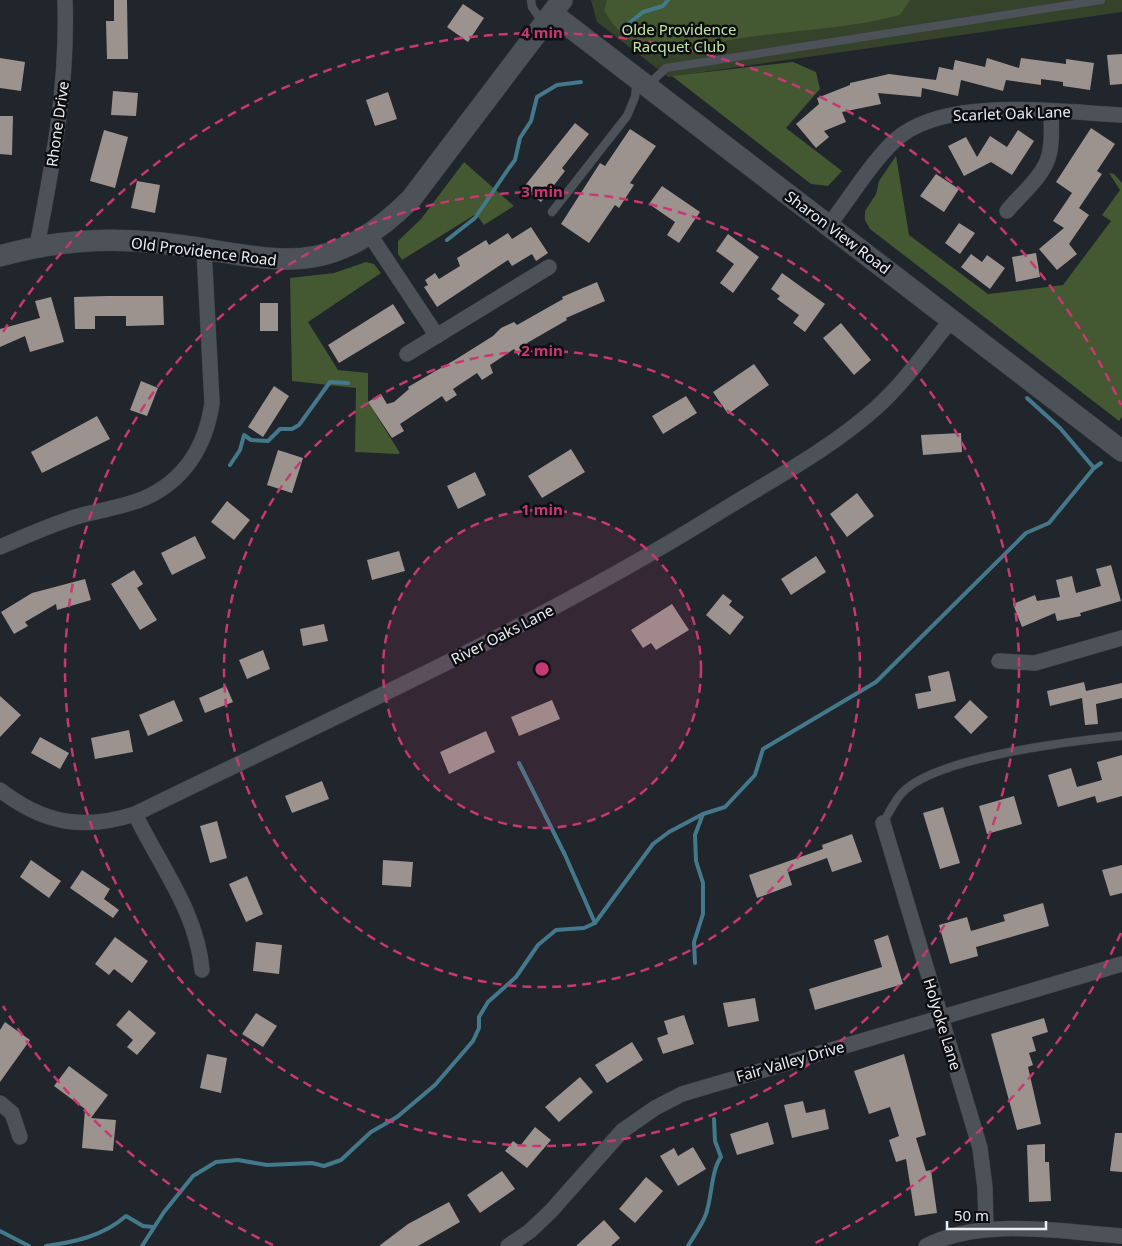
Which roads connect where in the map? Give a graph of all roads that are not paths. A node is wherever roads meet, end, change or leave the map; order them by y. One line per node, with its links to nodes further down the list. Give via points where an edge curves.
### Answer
1 (65, 0): 12 (street, Rhone Drive, via 67,39 63,95)
2 (532, 0): 4 (lane, via 532,7)
3 (1101, 0): 5 (lane, via 666,68)
4 (553, 13): 5 (street, Sharon View Road); 11 (street, Old Providence Road, via 411,199)
5 (642, 83): 9 (lane, via 627,116); 10 (street, Sharon View Road)
6 (1051, 111): 7 (street, Scarlet Oak Lane); 8 (street, via 1048,160); 10 (street, Scarlet Oak Lane, via 959,112 926,122 890,145)
7 (1122, 115)
8 (1007, 210)
9 (552, 212)
10 (829, 225): 16 (street, Sharon View Road)
11 (370, 235): 13 (street, Old Providence Road, via 333,253 294,260 274,260); 17 (street)
12 (37, 246): 13 (street, Old Providence Road, via 102,240); 14 (street, Old Providence Road)
13 (204, 248): 20 (street, via 212,403 209,423 197,453 178,477 145,498 78,516)
14 (0, 256)
15 (549, 267): 17 (street)
16 (951, 320): 19 (street, Sharon View Road); 25 (street, River Oaks Lane, via 904,379 837,440 683,536 574,598)
17 (437, 336): 18 (street)
18 (407, 354)
19 (1122, 451)
20 (0, 547)
21 (1122, 638): 22 (street, via 1035,663)
22 (999, 661)
23 (1122, 736): 26 (lane, via 1062,742 963,764 922,779 902,793)
24 (0, 790): 25 (street, River Oaks Lane, via 33,812 62,821 97,822)
25 (135, 814): 28 (street, via 189,918 201,955)
26 (883, 823): 29 (street, Holyoke Lane)
27 (1122, 964): 29 (street, Fair Valley Drive)
28 (202, 970)
29 (942, 1017): 32 (street, Holyoke Lane, via 980,1148); 34 (street, Fair Valley Drive, via 710,1084 655,1108 622,1131 551,1212)
30 (0, 1103): 31 (street, via 12,1113)
31 (20, 1137)
32 (986, 1229): 33 (street); 35 (street, via 961,1232)
33 (1122, 1236)
34 (508, 1246)
35 (926, 1246)

